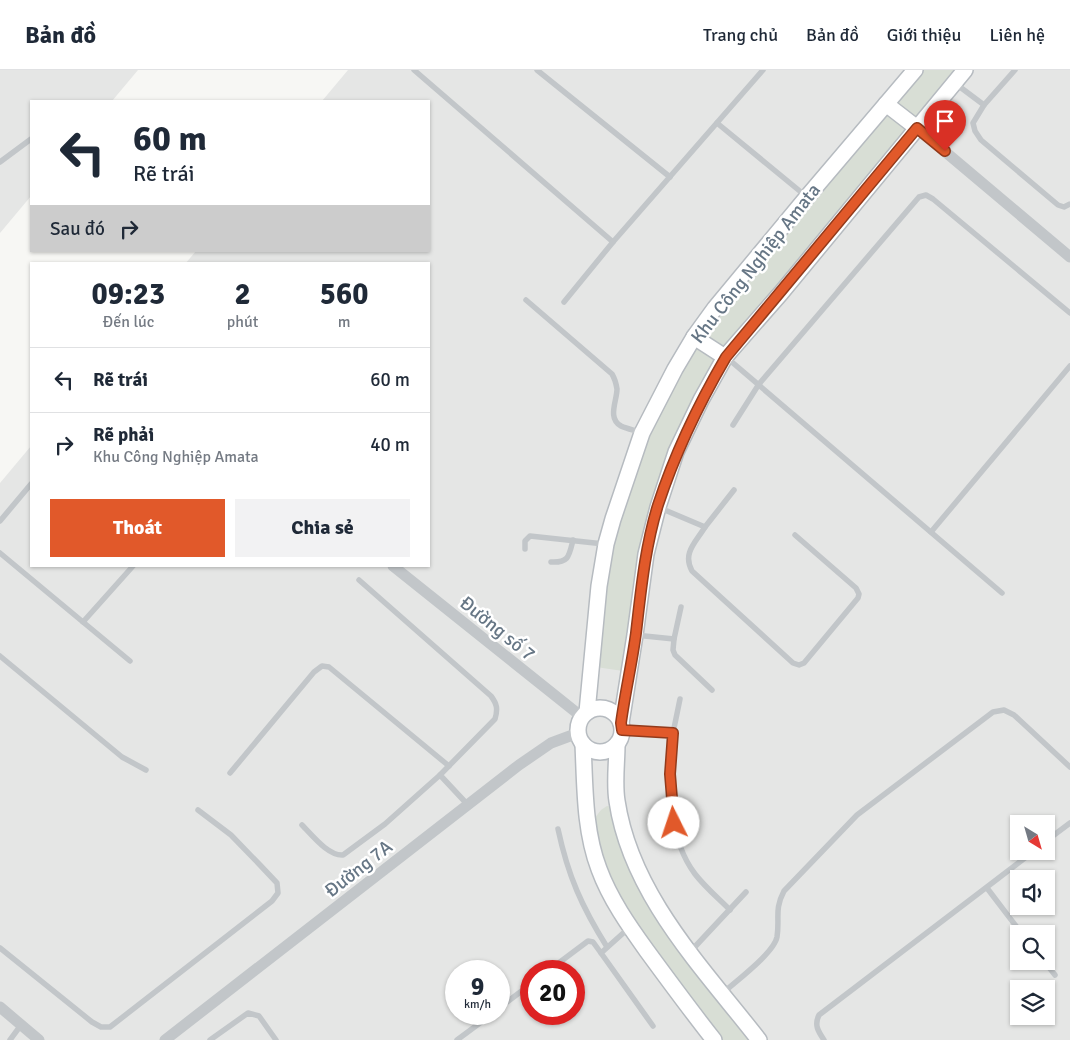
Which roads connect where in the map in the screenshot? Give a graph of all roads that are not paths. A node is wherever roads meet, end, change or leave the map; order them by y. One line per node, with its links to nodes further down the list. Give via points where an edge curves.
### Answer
1 (414, 70): 17 (lane)
2 (537, 70): 14 (lane)
3 (763, 70): 10 (lane)
4 (915, 70): 8 (street, Khu Công Nghiệp Amata)
5 (965, 70): 7 (street, Khu Công Nghiệp Amata)
6 (1015, 70): 9 (lane)
7 (955, 82): 9 (lane); 11 (street, Khu Công Nghiệp Amata)
8 (886, 104): 11 (street); 15 (street, Khu Công Nghiệp Amata)
9 (984, 105): 16 (lane, via 973,123 982,140 1058,205)
10 (717, 123): 14 (lane); 15 (lane)
11 (917, 128): 18 (street); 23 (street, Khu Công Nghiệp Amata)
12 (30, 140): 13 (lane)
13 (0, 162)
14 (670, 177): 17 (lane)
15 (807, 197): 22 (street, Khu Công Nghiệp Amata)
16 (1070, 204)
17 (613, 242): 20 (lane)
18 (1070, 257)
19 (526, 300): 27 (lane, via 612,374 617,391 613,412 615,420)
20 (564, 302)
21 (1070, 313): 25 (lane, via 926,195 918,197)
22 (694, 337): 23 (street); 27 (street, Khu Công Nghiệp Amata)
23 (726, 357): 25 (lane); 30 (street, Khu Công Nghiệp Amata, via 676,452)
24 (1070, 366): 33 (lane)
25 (759, 384): 26 (lane); 33 (lane)
26 (733, 425)
27 (642, 433): 36 (street, Khu Công Nghiệp Amata)
28 (30, 485): 31 (lane)
29 (734, 490): 32 (lane)
30 (658, 507): 32 (lane); 46 (street, Khu Công Nghiệp Amata, via 646,554)
31 (0, 521)
32 (705, 527): 34 (lane, via 688,553 692,571 792,663 799,665 804,663 859,594)
33 (931, 532): 43 (lane)
34 (795, 535)
35 (573, 540): 36 (lane); 37 (lane, via 530,536 525,541); 39 (lane, via 566,560)
36 (606, 544): 52 (street, Khu Công Nghiệp Amata)
37 (525, 549)
38 (0, 553): 45 (lane)
39 (551, 562)
40 (132, 567): 45 (lane)
41 (394, 567): 52 (street, Đường số 7)
42 (359, 580): 57 (lane, via 496,703 495,719)
43 (1002, 593)
44 (680, 608): 47 (lane)
45 (83, 622): 49 (lane)
46 (635, 635): 47 (lane); 53 (street, Khu Công Nghiệp Amata)
47 (674, 639): 50 (lane, via 675,656)
48 (0, 656): 59 (lane, via 122,757)
49 (130, 661)
50 (712, 690)
51 (680, 699): 54 (lane)
52 (584, 714): 53 (street, via 607,709 616,714); 55 (street, via 579,721)
53 (622, 726): 54 (lane); 56 (street)
54 (673, 733): 71 (lane, via 670,774 679,842 696,875)
55 (581, 739): 56 (street, via 588,749 598,752); 62 (street, Đường 7A, via 551,743); 73 (street, via 586,804 598,868)
56 (617, 744): 76 (street, via 617,800 627,841 645,884)
57 (449, 766): 60 (lane, via 329,667 322,666); 61 (lane)
58 (1070, 767): 81 (lane, via 1014,714 1004,710 993,712 850,822 784,891 778,904 777,939 772,950)
59 (146, 770)
60 (230, 773)
61 (440, 775): 62 (lane); 65 (lane, via 385,824 343,855 330,851)
62 (468, 805): 88 (street, Đường 7A)
63 (198, 810): 74 (lane, via 231,835 260,865 277,883 278,893 110,1027 92,1022)
64 (1070, 823): 67 (lane)
65 (302, 825)
66 (558, 829): 75 (lane, via 564,858 580,900)
67 (1055, 834)
68 (1023, 860): 69 (lane)
69 (987, 888): 72 (lane); 94 (lane, via 818,1015 815,1022)
70 (746, 892): 71 (lane)
71 (730, 910): 76 (lane)
72 (1015, 925)
73 (630, 927): 75 (lane); 92 (street)
74 (0, 948)
75 (607, 948): 77 (lane)
76 (690, 952): 81 (street)
77 (600, 953): 78 (lane, via 593,942 588,941); 85 (lane)
78 (563, 960)
79 (1051, 970): 80 (lane)
80 (1055, 975)
81 (723, 993): 93 (street)
82 (0, 1007): 83 (street)
83 (21, 1025): 86 (lane); 87 (street)
84 (477, 1025): 91 (lane)
85 (653, 1026)
86 (10, 1040)
87 (38, 1040)
88 (165, 1040)
89 (210, 1040): 90 (lane, via 248,1012 259,1016)
90 (276, 1040)
91 (457, 1040)
92 (714, 1040)
93 (758, 1040)
94 (824, 1040)

